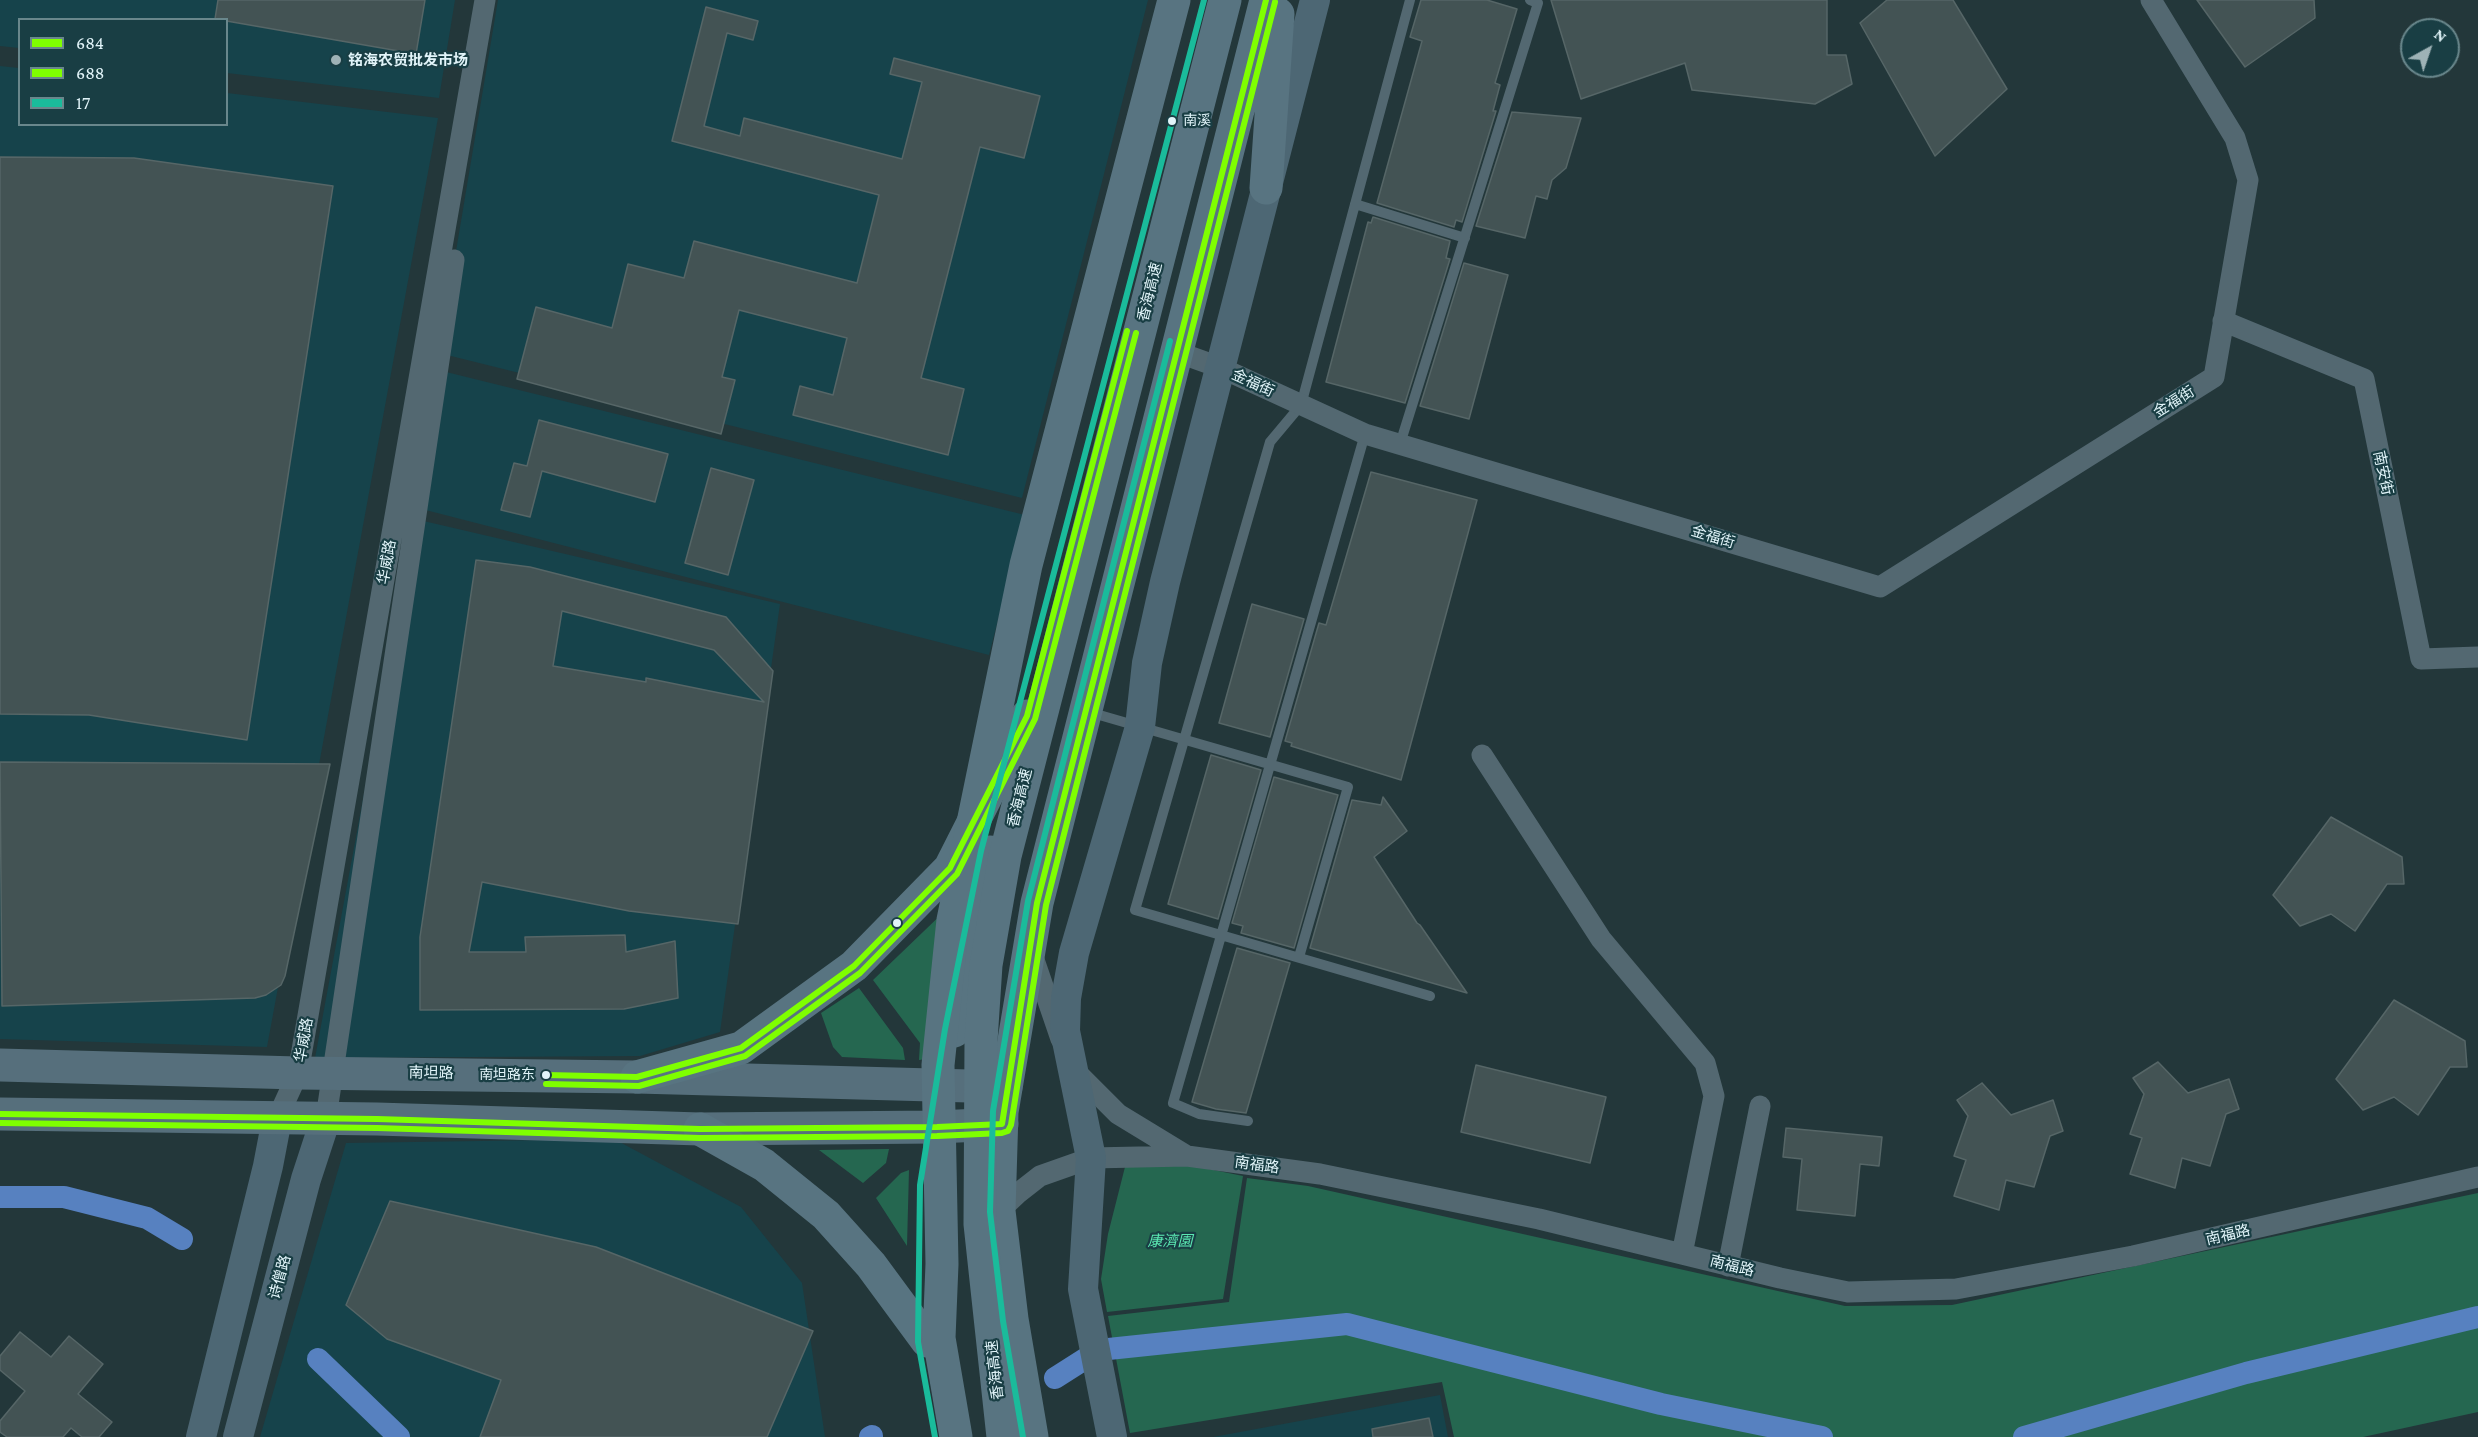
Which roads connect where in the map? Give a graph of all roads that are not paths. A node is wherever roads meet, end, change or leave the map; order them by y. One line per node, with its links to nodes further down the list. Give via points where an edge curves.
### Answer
1 (486, 0): 36 (street, 华威路)
2 (1174, 0): 59 (highway, bridge, via 1026,565 953,920 938,1065 942,1264 939,1338)
3 (1213, 0): 23 (highway)
4 (1225, 0): 60 (highway, 香海高速, bridge, via 1005,856 986,965 981,1041 980,1224)
5 (1266, 0): 16 (highway)
6 (1279, 0): 11 (highway)
7 (1315, 0): 11 (street)
8 (1410, 0): 12 (lane)
9 (1530, 0): 13 (lane, via 1538,3)
10 (2151, 0): 15 (street, via 2235,138 2248,180)
11 (1266, 188): 17 (street)
12 (1355, 204): 13 (lane); 18 (lane)
13 (1465, 238): 20 (lane)
14 (457, 242): 35 (street)
15 (2223, 321): 20 (street, 金福街, via 2214,377 1880,587); 21 (street, 南安街, via 2364,379 2421,659)
16 (1177, 352): 17 (street, 金福街); 22 (highway)
17 (1219, 367): 18 (street, 金福街); 24 (street, via 1149,652)
18 (1301, 405): 19 (street, 金福街); 25 (lane, via 1270,442)
19 (1365, 434): 20 (street, 金福街); 27 (lane)
20 (1400, 444)
21 (2478, 657)
22 (1086, 711): 24 (lane); 29 (highway, via 1037,903)
23 (1027, 716): 37 (highway, via 950,868 855,966 741,1048); 38 (highway, via 990,853)
24 (1140, 727): 25 (lane); 34 (street, via 1074,953 1065,1031)
25 (1184, 740): 27 (lane); 28 (lane, via 1135,910)
26 (1482, 755): 53 (street, via 1601,939 1705,1063 1714,1096)
27 (1270, 765): 28 (lane); 30 (lane, via 1348,787)
28 (1221, 935): 30 (lane); 45 (lane, via 1173,1103 1199,1114)
29 (1030, 946): 34 (street); 39 (highway)
30 (1299, 957): 31 (lane)
31 (1430, 996)
32 (0, 1065): 33 (main road, 南坦路)
33 (56, 1066): 36 (main road, 南坦路); 42 (main road)
34 (1071, 1067): 49 (street, via 1118,1114); 50 (street)
35 (332, 1071): 36 (main road, 南坦路); 37 (main road, 南坦路); 43 (street)
36 (298, 1073): 44 (street, 华威路)
37 (637, 1077): 38 (main road, 南坦路)
38 (944, 1086): 39 (main road, 南坦路); 47 (highway)
39 (1006, 1087): 46 (highway)
40 (1760, 1106): 54 (street)
41 (0, 1114): 42 (main road)
42 (58, 1115): 44 (main road)
43 (326, 1118): 44 (main road); 48 (main road); 57 (street, 诗僧路, via 306,1179)
44 (277, 1119): 56 (street)
45 (1248, 1121)
46 (1002, 1124): 47 (main road); 52 (highway)
47 (937, 1127): 48 (main road); 55 (highway, via 929,1185)
48 (700, 1129): 55 (highway, via 764,1165 826,1215 871,1265)
49 (1187, 1156): 50 (street, 南福路); 53 (street, 南福路, via 1332,1177 1539,1219)
50 (1091, 1158): 52 (street, 南福路, via 1040,1176); 62 (street, via 1083,1289)
51 (2478, 1177): 54 (street, 南福路, via 2133,1256 1956,1289 1848,1292)
52 (999, 1212): 61 (highway)
53 (1682, 1254): 54 (street, 南福路)
54 (1728, 1266)
55 (927, 1341): 58 (highway)
56 (201, 1437)
57 (238, 1437)
58 (944, 1437)
59 (956, 1437)
60 (1003, 1437)
61 (1032, 1437)
62 (1112, 1437)

